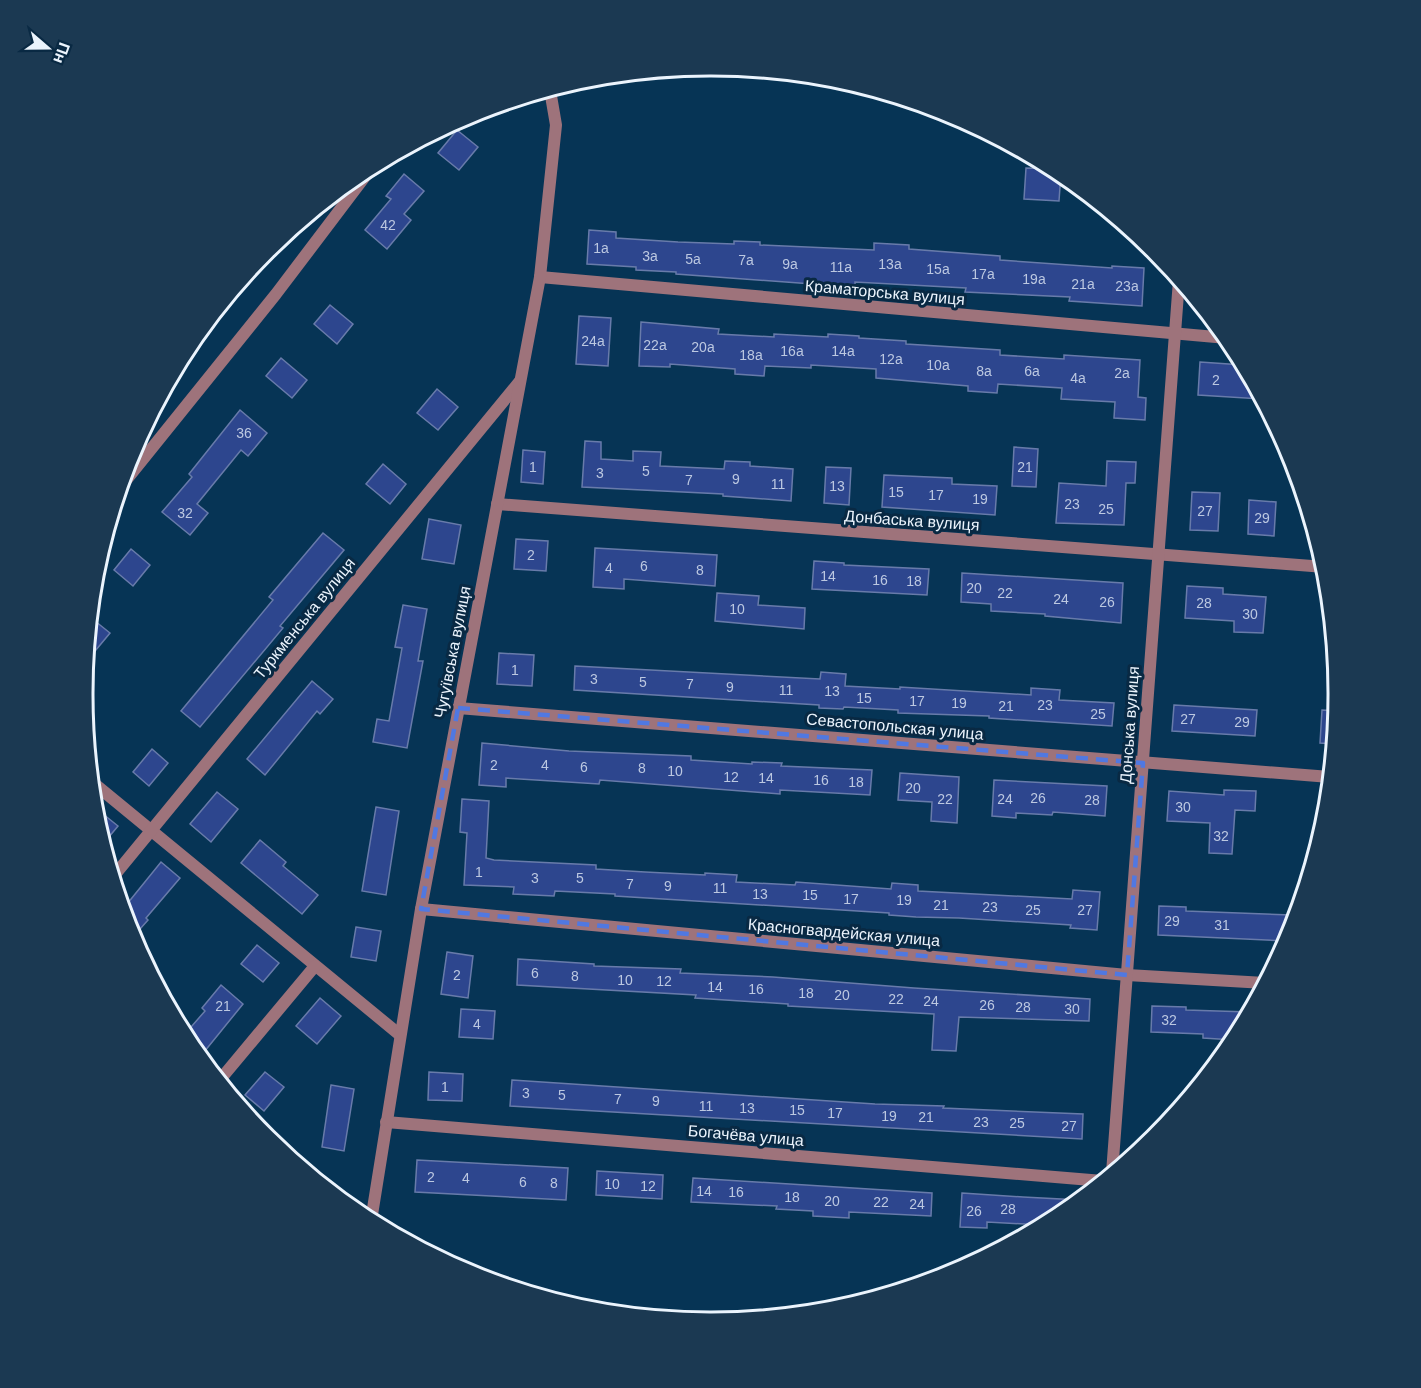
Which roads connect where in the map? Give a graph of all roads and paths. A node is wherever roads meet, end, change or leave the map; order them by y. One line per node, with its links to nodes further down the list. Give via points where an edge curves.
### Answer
1 (551, 98): 3 (street, Чугуївська вулиця, via 556,126)
2 (355, 189): 8 (street)
3 (540, 277): 5 (street, Краматорська вулиця); 7 (street, Чугуївська вулиця)
4 (1178, 291): 5 (street, Донська вулиця)
5 (1175, 335): 6 (street, Краматорська вулиця); 10 (street, Донська вулиця)
6 (1214, 337)
7 (520, 380): 9 (street, Чугуївська вулиця); 16 (street, Туркменська вулиця)
8 (136, 469)
9 (497, 504): 10 (street, Донбаська вулиця); 12 (street, Чугуївська вулиця)
10 (1158, 556): 11 (street, Донбаська вулиця); 13 (street, Донська вулиця)
11 (1314, 566)
12 (458, 708): 13 (street, Севастопольская улица); 18 (street, Чугуївська вулиця)
13 (1143, 763): 14 (street, Севастопольская улица); 20 (street, Донська вулиця)
14 (1323, 776)
15 (100, 789): 16 (street)
16 (151, 831): 17 (street, Туркменська вулиця); 19 (street)
17 (119, 870)
18 (421, 909): 20 (street, Красногвардейская улица); 22 (street, Чугуївська вулиця)
19 (315, 966): 22 (street); 23 (street)
20 (1127, 975): 21 (street, Красногвардейская улица); 25 (street, Донська вулиця)
21 (1256, 982)
22 (400, 1035): 24 (street, Чугуївська вулиця)
23 (225, 1074)
24 (386, 1122): 26 (street, Богачёва улица); 27 (street, Чугуївська вулиця)
25 (1113, 1162)
26 (1091, 1180)
27 (372, 1210)

